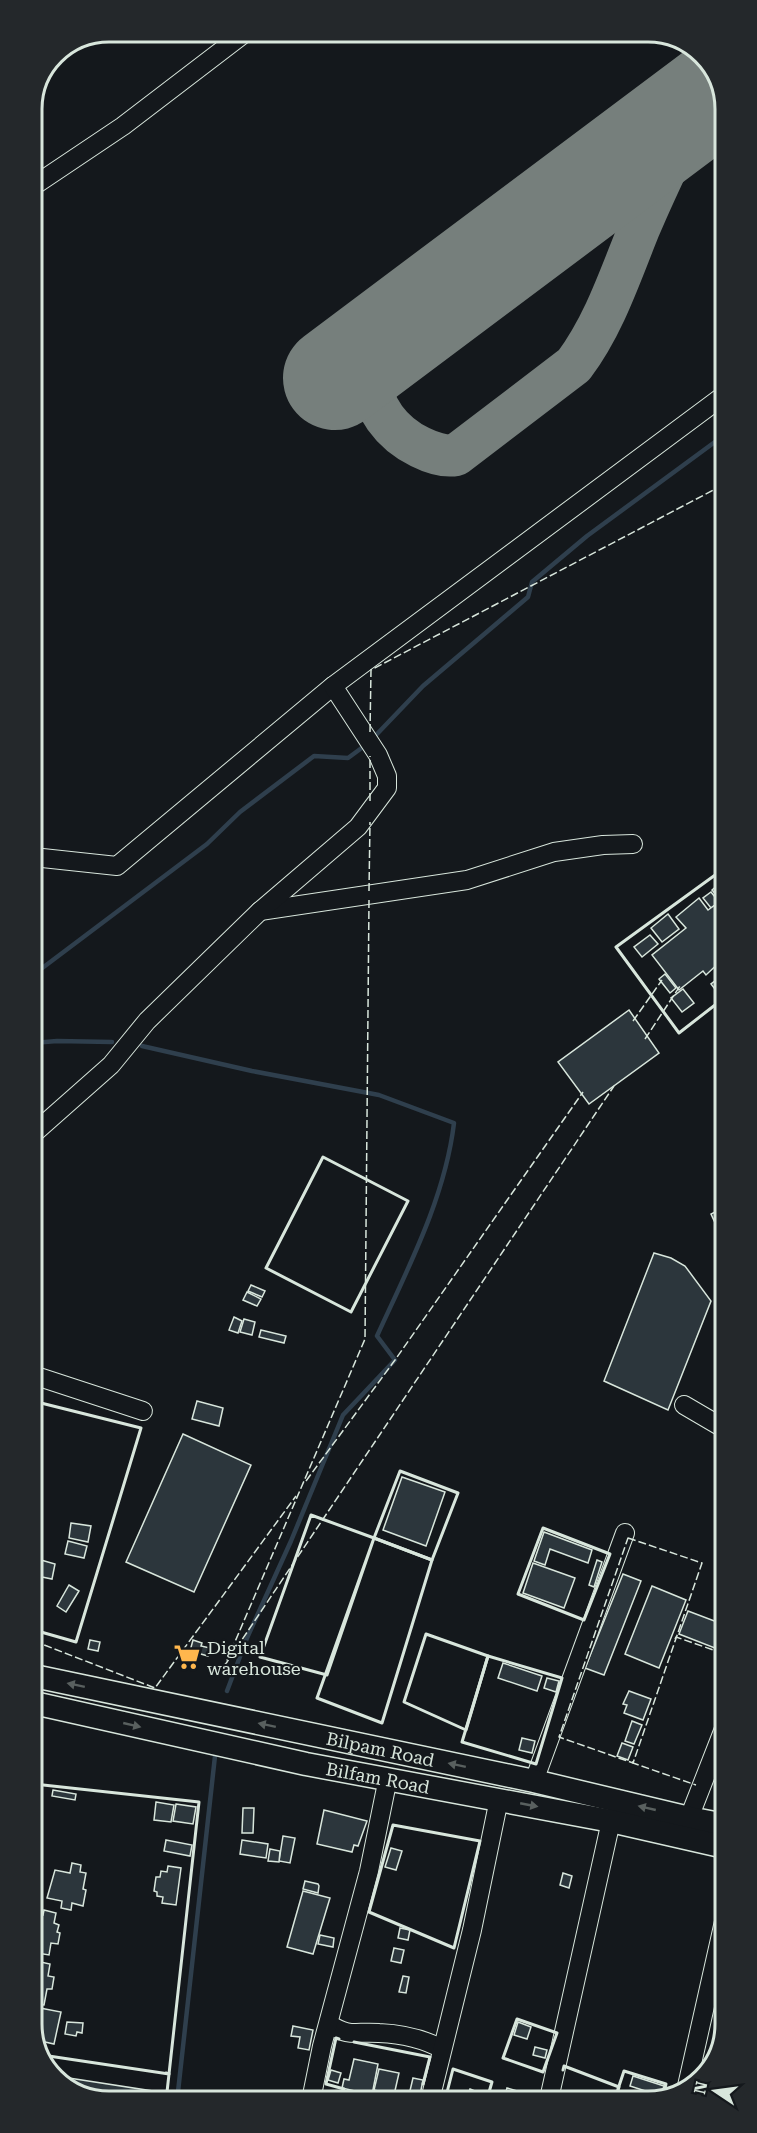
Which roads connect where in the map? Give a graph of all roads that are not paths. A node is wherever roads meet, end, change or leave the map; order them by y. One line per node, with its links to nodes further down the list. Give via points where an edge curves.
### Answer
1 (233, 42): 2 (street, via 123,126)
2 (42, 180)
3 (715, 402): 4 (street)
4 (333, 686): 6 (street, via 117,866); 7 (street, via 378,755 387,776 387,788 358,827)
5 (633, 844): 7 (street, via 554,852 466,880)
6 (42, 858)
7 (260, 911): 8 (street, via 147,1021 111,1065)
8 (42, 1126)
9 (42, 1379): 11 (street)
10 (684, 1405): 12 (street)
11 (142, 1411)
12 (715, 1423)
13 (625, 1533): 18 (street)
14 (42, 1678): 18 (main road, Bilpam Road, one-way to 14)
15 (42, 1705): 17 (main road, Bilfam Road, one-way to 17, via 306,1764)
16 (715, 1752): 20 (street)
17 (388, 1778): 19 (main road, Bilfam Road); 25 (street, via 369,1871)
18 (534, 1781): 20 (main road, Bilpam Road, one-way to 18)
19 (499, 1799): 21 (main road, Bilfam Road, one-way to 21); 26 (street)
20 (689, 1818): 22 (main road, Bilpam Road)
21 (611, 1821): 23 (main road, Bilfam Road); 30 (street)
22 (715, 1822)
23 (715, 1844)
24 (715, 1961): 27 (street)
25 (329, 2024): 26 (street, via 349,2034 375,2032 423,2039); 28 (street)
26 (442, 2049): 29 (street)
27 (693, 2061)
28 (313, 2091)
29 (432, 2091)
30 (551, 2091)

